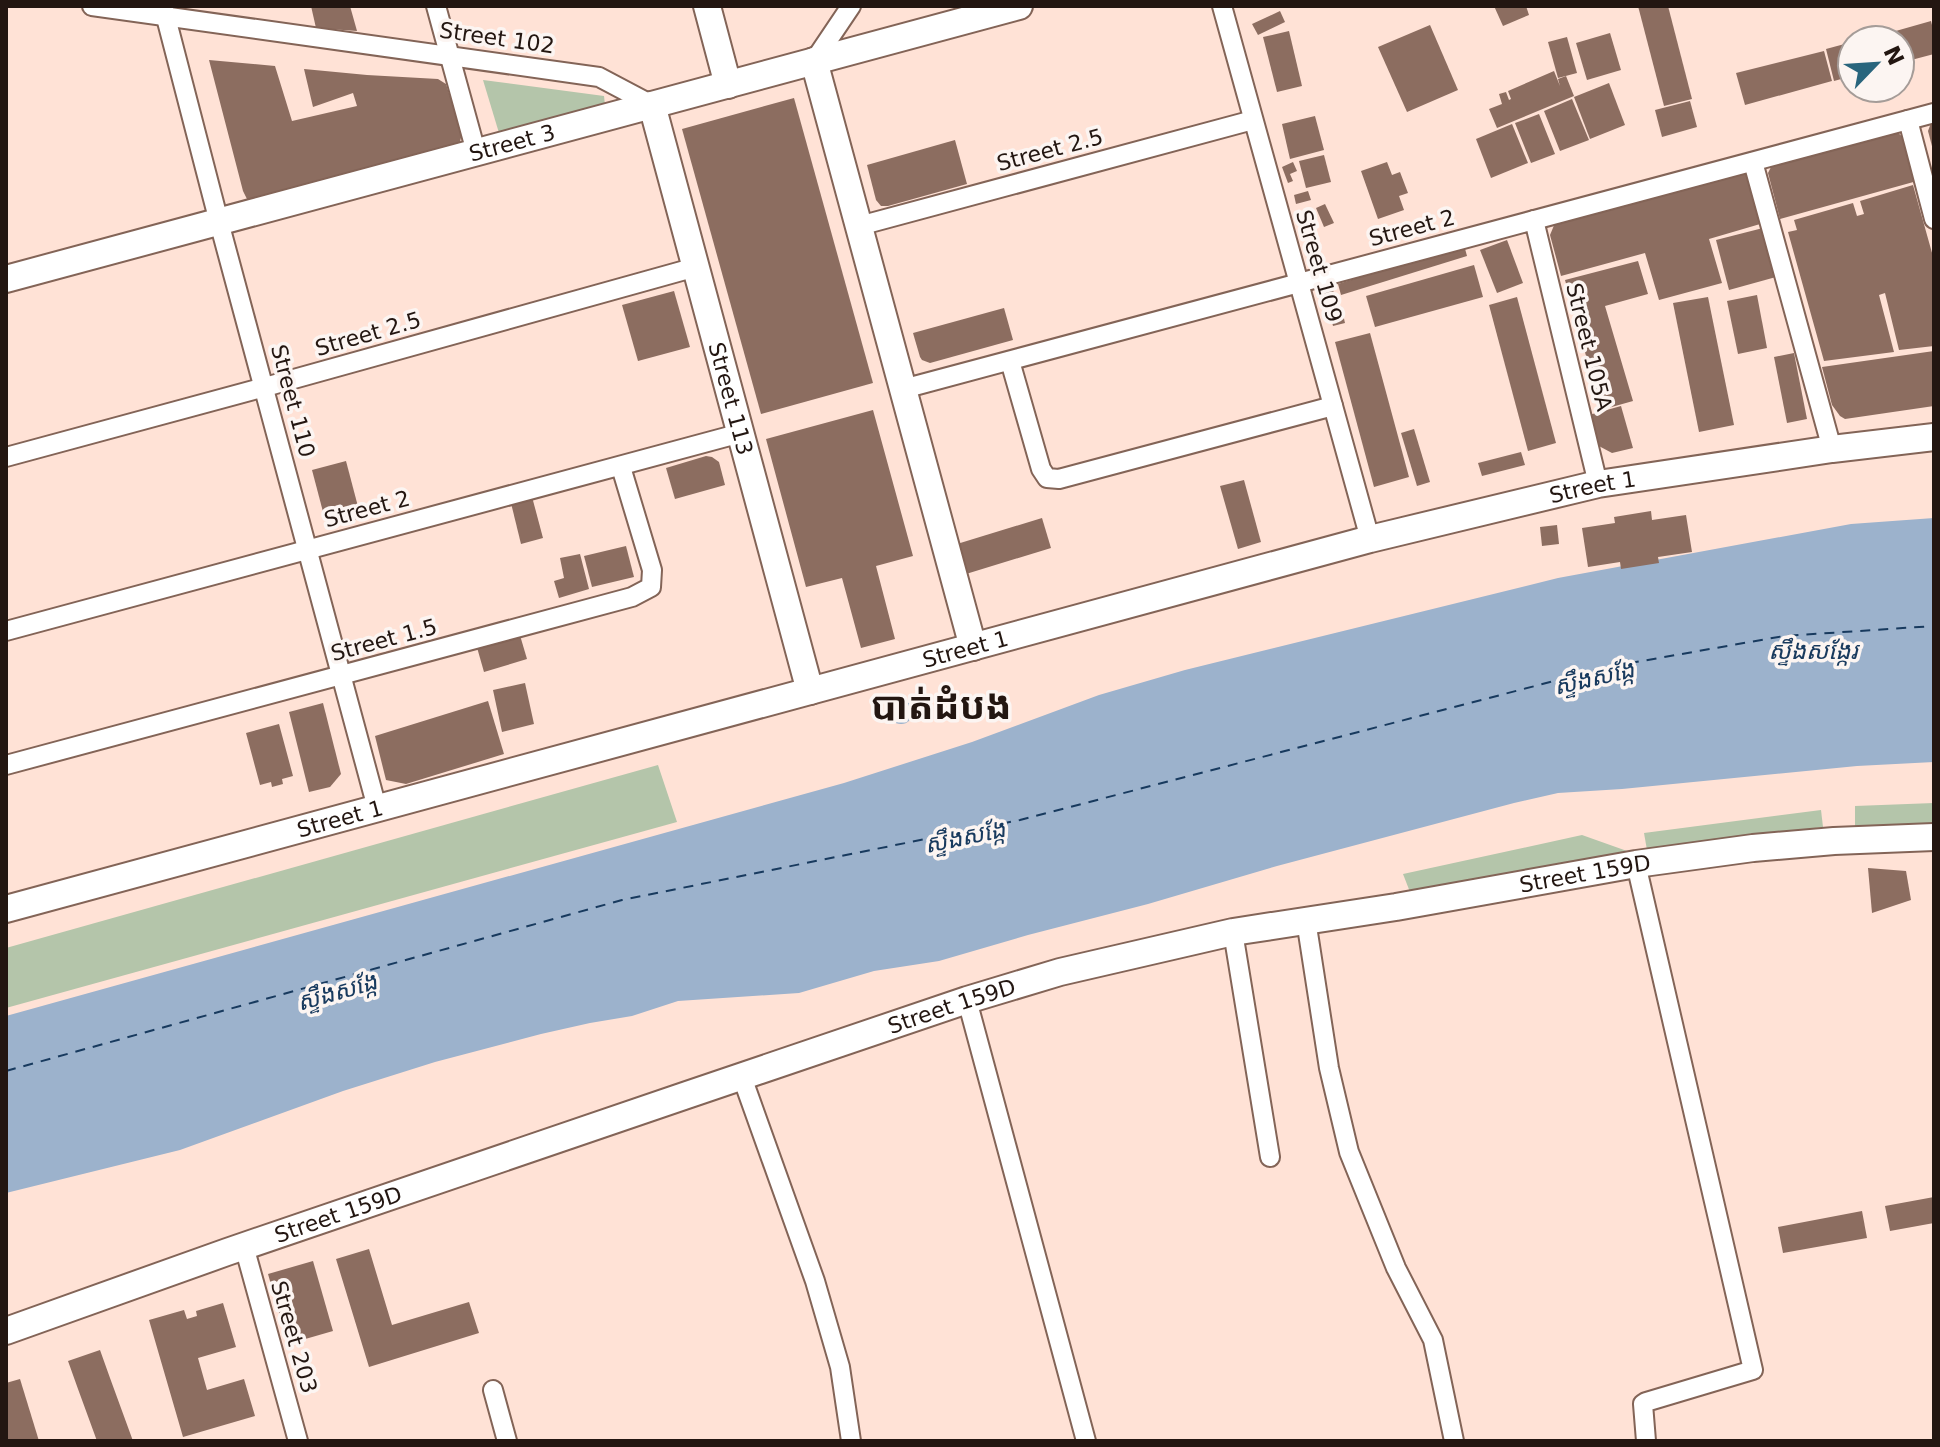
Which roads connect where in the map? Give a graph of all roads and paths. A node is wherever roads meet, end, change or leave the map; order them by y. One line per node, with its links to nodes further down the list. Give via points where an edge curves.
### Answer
1 (92, 6): 7 (street, Street 102)
2 (436, 6): 9 (street)
3 (707, 6): 11 (street)
4 (851, 6): 10 (street)
5 (1019, 6): 8 (street, Street 3)
6 (1222, 6): 14 (street, Street 109)
7 (165, 11): 9 (street, Street 102); 20 (street, Street 110)
8 (982, 11): 10 (street, Street 3)
9 (449, 55): 12 (street, Street 102, via 599,77); 16 (street)
10 (814, 61): 11 (street, Street 3); 21 (street)
11 (728, 85): 12 (street, Street 3)
12 (652, 105): 16 (street, Street 3); 22 (street, Street 113)
13 (1934, 113): 15 (street, Street 2)
14 (1253, 120): 21 (street, Street 2.5); 24 (street, Street 109)
15 (1908, 120): 17 (street, Street 2); 18 (street)
16 (476, 152): 20 (street, Street 3)
17 (1753, 162): 19 (street, Street 2); 31 (street)
18 (1934, 219)
19 (1534, 220): 24 (street, Street 2); 34 (street, Street 105A)
20 (219, 222): 23 (street, Street 3); 26 (street, Street 110)
21 (859, 226): 27 (street)
22 (696, 267): 26 (street, Street 2.5); 29 (street, Street 113)
23 (6, 279)
24 (1299, 283): 25 (street, Street 2); 28 (street, Street 109)
25 (1010, 361): 27 (street, Street 2); 28 (street, via 1047,478)
26 (265, 387): 32 (street, Street 2.5); 36 (street, Street 110)
27 (903, 389): 38 (street)
28 (1333, 406): 35 (street, Street 109)
29 (741, 433): 33 (street, Street 2); 40 (street, Street 113)
30 (1934, 437): 31 (street, Street 1)
31 (1832, 449): 34 (street, Street 1)
32 (6, 457)
33 (621, 467): 36 (street, Street 2); 39 (street, Street 1.5, via 652,570 651,587 632,597)
34 (1598, 484): 35 (street, Street 1)
35 (1370, 539): 38 (street, Street 1)
36 (309, 550): 37 (street, Street 2); 39 (street, Street 110)
37 (6, 631)
38 (973, 647): 40 (street, Street 1)
39 (342, 676): 41 (street, Street 1.5); 42 (street, Street 110)
40 (810, 691): 42 (street, Street 1)
41 (6, 765)
42 (377, 808): 45 (street, Street 1)
43 (1934, 837): 44 (street, Street 159D, via 1753,848)
44 (1636, 864): 46 (street, Street 159D); 59 (street, via 1753,1370 1643,1404)
45 (6, 909)
46 (1306, 920): 47 (street, Street 159D); 58 (street, via 1329,1068 1349,1152 1396,1268 1433,1340)
47 (1233, 932): 48 (street, Street 159D, via 1060,972); 50 (street)
48 (967, 1000): 49 (street, Street 159D); 57 (street)
49 (742, 1077): 51 (street, Street 159D); 56 (street, via 815,1281 840,1367)
50 (1270, 1157)
51 (244, 1246): 52 (street, Street 159D); 54 (street, Street 203)
52 (6, 1331)
53 (493, 1390): 55 (street)
54 (298, 1441)
55 (507, 1441)
56 (851, 1441)
57 (1086, 1441)
58 (1454, 1441)
59 (1646, 1441)

